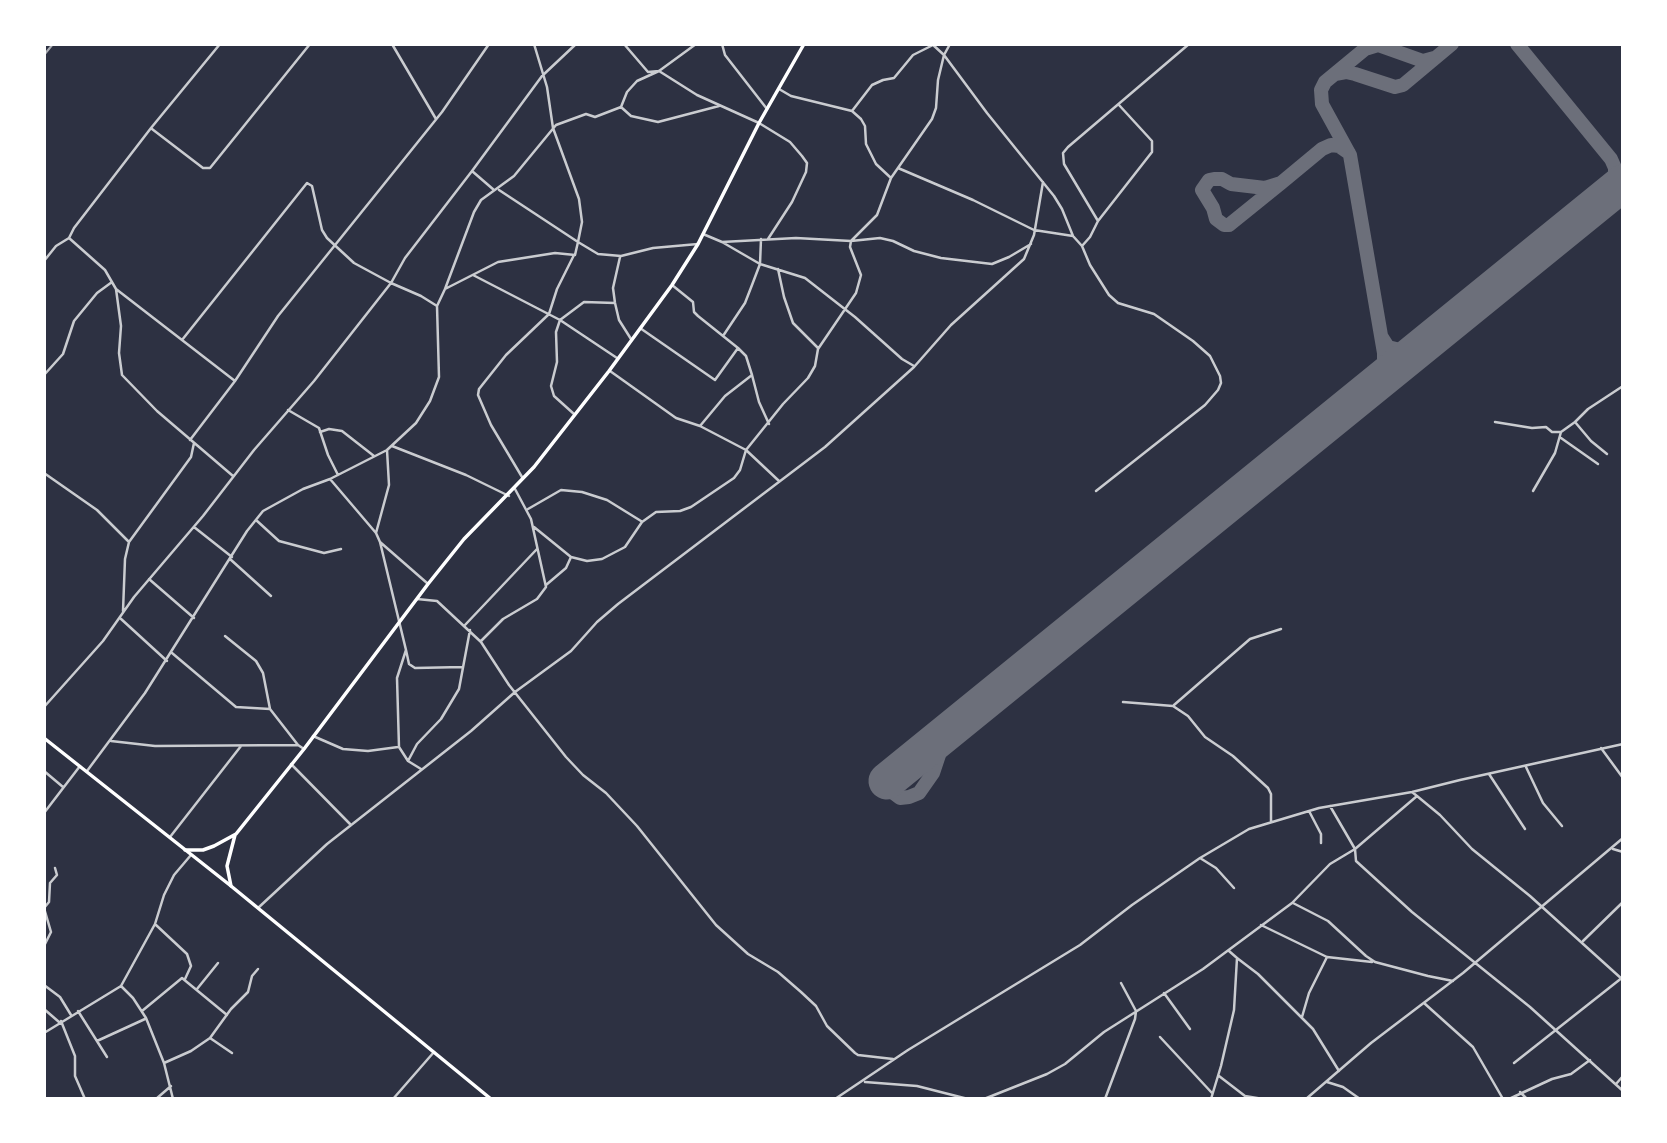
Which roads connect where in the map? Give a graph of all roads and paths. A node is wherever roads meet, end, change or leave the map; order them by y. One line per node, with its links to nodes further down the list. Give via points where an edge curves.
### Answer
1 (220, 44): 25 (street)
2 (310, 44): 25 (street, via 210,168 203,168)
3 (392, 44): 23 (street)
4 (489, 44): 23 (street)
5 (534, 44): 16 (street)
6 (576, 44): 16 (street)
7 (624, 44): 15 (street, via 648,72)
8 (696, 44): 15 (street)
9 (722, 44): 21 (street, via 725,55)
10 (804, 44): 17 (main road)
11 (932, 44): 14 (street); 22 (street, via 913,55 894,78 872,85)
12 (950, 44): 14 (street)
13 (1189, 44): 18 (street)
14 (944, 55): 27 (street, via 932,119); 30 (street)
15 (659, 71): 19 (street); 20 (street, via 637,81)
16 (542, 76): 26 (street); 28 (street)
17 (779, 89): 21 (main road); 22 (street)
18 (1119, 104): 32 (street, via 1152,141 1152,152); 32 (street, via 1063,153 1064,164)
19 (719, 106): 20 (street, via 658,122 631,116); 24 (street)
20 (621, 107): 26 (street, via 595,117 586,114)
21 (767, 109): 24 (main road)
22 (852, 111): 29 (street, via 865,127 866,144 876,164)
23 (436, 119): 44 (street)
24 (759, 123): 34 (main road); 38 (street, via 790,142 807,163 792,202)
25 (151, 128): 36 (street)
26 (553, 128): 31 (street, via 514,176); 40 (street, via 579,199 582,222)
27 (898, 168): 29 (street); 33 (street)
28 (472, 171): 31 (street); 53 (street)
29 (891, 178): 39 (street, via 877,215)
30 (1043, 181): 33 (street); 35 (street)
31 (496, 189): 40 (street); 56 (street, via 474,212)
32 (1098, 221): 45 (street)
33 (1034, 230): 35 (street); 43 (street)
34 (703, 234): 41 (street); 42 (main road)
35 (1073, 236): 45 (street)
36 (69, 238): 48 (street); 52 (street)
37 (761, 239): 38 (street); 41 (street); 49 (street)
38 (768, 239): 39 (street)
39 (851, 241): 43 (street, via 880,238 941,258 992,264); 59 (street, via 861,275)
40 (578, 242): 46 (street); 47 (street, via 598,254)
41 (722, 242): 49 (street)
42 (698, 244): 47 (street); 54 (main road)
43 (1031, 244): 69 (street, via 1019,265 951,326)
44 (336, 246): 53 (street, via 354,263); 65 (street, via 322,229 312,186 307,183); 73 (street, via 278,316)
45 (1082, 246): 98 (street, via 1118,303 1154,314 1202,348 1217,367 1221,383 1205,405)
46 (575, 255): 51 (street, via 555,253 498,262); 60 (street)
47 (621, 256): 57 (street, via 613,288)
48 (44, 261)
49 (760, 264): 50 (street); 63 (street, via 745,303)
50 (778, 269): 59 (street, via 805,278); 67 (street, via 793,323)
51 (473, 275): 56 (street); 60 (street)
52 (112, 282): 55 (street); 71 (street, via 74,321 63,354)
53 (391, 283): 58 (street); 75 (street)
54 (671, 285): 62 (main road); 63 (street)
55 (116, 289): 65 (street); 84 (street, via 122,375)
56 (445, 289): 58 (street)
57 (615, 303): 61 (street, via 584,302); 64 (street)
58 (437, 306): 85 (street, via 440,361 435,389 416,423)
59 (846, 310): 67 (street); 69 (street)
60 (549, 314): 61 (street); 95 (street, via 506,355 478,395)
61 (560, 320): 68 (street); 76 (street, via 551,386 554,396)
62 (640, 328): 64 (main road); 66 (street, via 715,380)
63 (723, 336): 66 (street)
64 (631, 339): 68 (main road)
65 (182, 340): 73 (street)
66 (738, 348): 72 (street)
67 (818, 349): 79 (street, via 808,378)
68 (617, 358): 70 (main road)
69 (914, 367): 96 (street, via 825,447)
70 (609, 371): 76 (main road); 80 (street, via 676,418)
71 (44, 375)
72 (752, 375): 79 (street); 80 (street, via 725,396)
73 (235, 381): 84 (street)
74 (1623, 386): 78 (street)
75 (288, 411): 81 (street); 93 (street)
76 (574, 414): 95 (main road)
77 (1495, 422): 82 (street)
78 (1575, 422): 82 (street); 88 (street)
79 (769, 424): 87 (street)
80 (700, 426): 87 (street)
81 (320, 432): 89 (street, via 342,431); 92 (street)
82 (1561, 432): 83 (street)
83 (1561, 438): 90 (street); 99 (street)
84 (192, 441): 93 (street); 107 (street, via 191,457)
85 (392, 446): 86 (street); 100 (street)
86 (387, 450): 89 (street); 106 (street, via 389,485)
87 (746, 450): 96 (street); 103 (street, via 734,478 707,498 680,511 659,511)
88 (1607, 454)
89 (375, 457): 92 (street)
90 (1598, 464)
91 (44, 473): 107 (street, via 97,510)
92 (338, 475): 94 (street)
93 (233, 476): 104 (street)
94 (330, 479): 102 (street, via 271,505); 106 (street)
95 (524, 480): 97 (main road)
96 (779, 481): 131 (street, via 618,604 571,651)
97 (515, 489): 100 (main road); 101 (street)
98 (1096, 491)
99 (1533, 491)
100 (509, 496): 114 (main road, via 464,539)
101 (528, 509): 103 (street, via 561,490 582,492 607,500); 105 (street)
102 (256, 520): 110 (street, via 279,541 324,553); 112 (street)
103 (642, 522): 111 (street, via 617,553 587,561)
104 (194, 527): 112 (street); 113 (street)
105 (534, 527): 109 (street); 111 (street)
106 (376, 533): 108 (street)
107 (129, 542): 118 (street)
108 (380, 542): 114 (street); 121 (street)
109 (537, 548): 115 (street); 122 (street)
110 (341, 549)
111 (571, 557): 115 (street, via 566,568)
112 (231, 558): 116 (street); 120 (street)
113 (149, 579): 118 (street); 120 (street)
114 (428, 584): 117 (main road)
115 (546, 585): 126 (street, via 537,599 503,619)
116 (271, 596)
117 (417, 598): 121 (main road); 122 (street, via 437,601)
118 (123, 613): 119 (street)
119 (120, 618): 129 (street); 134 (street)
120 (194, 618): 128 (street)
121 (399, 622): 127 (street); 136 (main road)
122 (465, 625): 124 (street)
123 (1281, 629): 133 (street, via 1250,639)
124 (470, 630): 126 (street); 130 (street)
125 (225, 636): 135 (street, via 261,667)
126 (481, 642): 131 (street)
127 (406, 650): 130 (street, via 415,668); 142 (street, via 397,678)
128 (172, 653): 129 (street); 135 (street, via 236,707)
129 (167, 661): 138 (street)
130 (463, 667): 145 (street, via 445,714)
131 (515, 692): 149 (street); 220 (street, via 573,766 637,826 716,925 810,1000 827,1026 855,1053)
132 (1123, 702): 133 (street)
133 (1173, 706): 160 (street, via 1268,788)
134 (44, 707)
135 (270, 709): 140 (street)
136 (313, 736): 142 (street, via 343,749); 144 (main road)
137 (44, 738): 148 (main road)
138 (111, 741): 141 (street, via 155,747); 151 (street)
139 (1623, 744): 143 (street)
140 (298, 745): 141 (street); 144 (street)
141 (241, 746): 165 (street)
142 (398, 747): 145 (street)
143 (1601, 748): 147 (street); 153 (street)
144 (304, 749): 146 (main road)
145 (408, 761): 149 (street)
146 (291, 764): 161 (street); 164 (main road)
147 (1525, 765): 152 (street); 162 (street, via 1543,803)
148 (80, 766): 151 (main road); 154 (street)
149 (421, 768): 161 (street)
150 (44, 771): 154 (street)
151 (87, 771): 165 (main road)
152 (1489, 774): 155 (street); 163 (street)
153 (1623, 778)
154 (64, 787): 159 (street)
155 (1412, 793): 156 (street); 157 (street)
156 (1417, 796): 169 (street); 179 (street)
157 (1330, 806): 158 (street); 169 (street)
158 (1308, 810): 160 (street); 167 (street, via 1321,834)
159 (44, 813)
160 (1271, 821): 173 (street)
161 (350, 825): 181 (street)
162 (1562, 826)
163 (1525, 829)
164 (236, 834): 168 (main road, via 203,850); 175 (main road, via 227,866)
165 (170, 837): 168 (main road)
166 (1623, 838): 170 (street)
167 (1321, 844)
168 (185, 849): 172 (main road)
169 (1355, 849): 178 (street, via 1330,864); 191 (street, via 1356,861 1363,868)
170 (1611, 849): 171 (street); 179 (street)
171 (1623, 852)
172 (191, 855): 175 (main road); 182 (street, via 169,885)
173 (1200, 858): 176 (street); 220 (street, via 1080,945)
174 (55, 868): 180 (street, via 57,875 50,883)
175 (231, 886): 181 (main road)
176 (1234, 888)
177 (1623, 902): 184 (street)
178 (1292, 903): 183 (street); 189 (street, via 1328,921)
179 (1541, 906): 184 (street); 191 (street)
180 (44, 908): 185 (street, via 51,932)
181 (258, 908): 217 (main road)
182 (155, 924): 194 (street, via 187,954 191,966); 198 (street)
183 (1261, 925): 186 (street); 187 (street)
184 (1582, 941): 193 (street)
185 (44, 946)
186 (1229, 951): 188 (street); 200 (street)
187 (1327, 957): 189 (street); 208 (street)
188 (1237, 958): 208 (street); 225 (street, via 1234,1010)
189 (1375, 962): 195 (street)
190 (218, 963): 199 (street)
191 (1474, 963): 195 (street); 212 (street)
192 (258, 969): 207 (street, via 248,992)
193 (1623, 978): 212 (street)
194 (185, 979): 199 (street); 204 (street, via 179,979)
195 (1453, 981): 201 (street)
196 (1121, 983): 205 (street)
197 (44, 985): 206 (street, via 60,997)
198 (121, 986): 203 (street); 204 (street)
199 (197, 989): 207 (street)
200 (1164, 993): 205 (street); 211 (street)
201 (1424, 1003): 224 (street); 249 (street, via 1473,1047)
202 (44, 1009): 210 (street)
203 (78, 1011): 206 (street); 216 (street)
204 (142, 1011): 209 (street)
205 (1136, 1011): 243 (street, via 1065,1064); 244 (street)
206 (71, 1015): 210 (street)
207 (227, 1015): 215 (street)
208 (1302, 1017): 224 (street, via 1318,1034)
209 (146, 1018): 216 (street); 222 (street)
210 (60, 1021): 213 (street); 235 (street, via 75,1056 77,1084)
211 (1190, 1029)
212 (1557, 1031): 221 (street); 223 (street)
213 (44, 1033)
214 (1160, 1037): 233 (street)
215 (210, 1038): 218 (street); 222 (street)
216 (97, 1041): 219 (street)
217 (434, 1052): 232 (main road); 238 (street)
218 (232, 1053)
219 (107, 1057)
220 (894, 1059): 227 (street)
221 (1590, 1060): 229 (street); 234 (street, via 1572,1074)
222 (164, 1063): 230 (street)
223 (1514, 1063)
224 (1339, 1071): 228 (street)
225 (1219, 1076): 233 (street); 246 (street, via 1245,1096)
226 (1623, 1076): 229 (street)
227 (863, 1082): 241 (street); 242 (street, via 917,1086)
228 (1327, 1082): 247 (street); 248 (street)
229 (1616, 1084): 231 (street)
230 (171, 1086): 236 (street); 237 (street)
231 (1623, 1091)
232 (483, 1093): 239 (street); 240 (main road)
233 (1212, 1093): 245 (street)
234 (1520, 1093): 250 (street); 251 (street)
235 (85, 1099)
236 (156, 1099)
237 (173, 1099)
238 (393, 1099)
239 (478, 1099)
240 (491, 1099)
241 (835, 1099)
242 (968, 1099)
243 (984, 1099)
244 (1105, 1099)
245 (1210, 1099)
246 (1263, 1099)
247 (1306, 1099)
248 (1360, 1099)
249 (1503, 1099)
250 (1510, 1099)
251 (1527, 1099)

